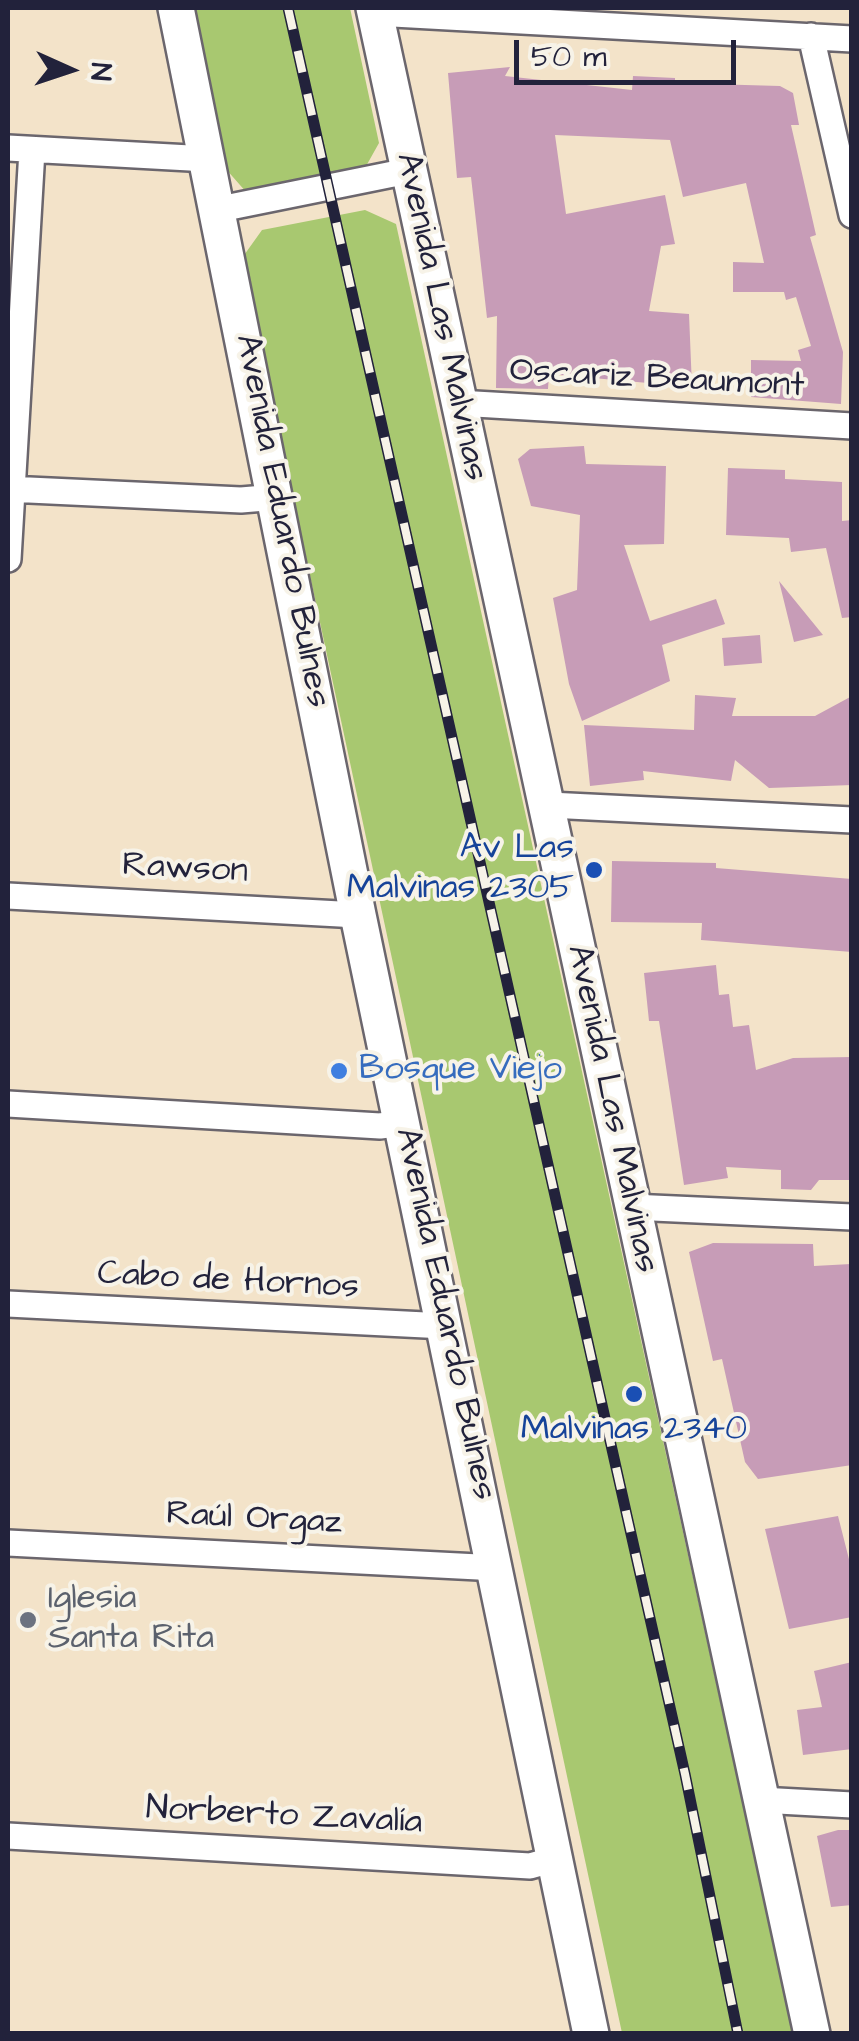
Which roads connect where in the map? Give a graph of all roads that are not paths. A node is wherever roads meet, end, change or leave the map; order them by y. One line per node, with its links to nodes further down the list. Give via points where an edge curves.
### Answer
1 (176, 8): 7 (main road, Avenida Eduardo Bulnes)
2 (374, 10): 3 (street); 8 (main road, Avenida Las Malvinas)
3 (620, 16): 4 (street)
4 (812, 36): 5 (street); 10 (street)
5 (852, 38)
6 (20, 149): 7 (street); 13 (street)
7 (208, 159): 9 (main road, Avenida Eduardo Bulnes)
8 (408, 171): 9 (street); 11 (main road, Avenida Las Malvinas)
9 (220, 209): 14 (main road, Avenida Eduardo Bulnes)
10 (852, 215)
11 (458, 403): 12 (street, Oscariz Beaumont); 16 (main road, Avenida Las Malvinas)
12 (852, 426)
13 (9, 489): 14 (street); 15 (street)
14 (276, 497): 19 (main road, Avenida Eduardo Bulnes)
15 (8, 560)
16 (549, 805): 17 (street); 22 (main road, Avenida Las Malvinas)
17 (852, 820)
18 (8, 896): 19 (street, Rawson)
19 (358, 914): 21 (main road, Avenida Eduardo Bulnes)
20 (8, 1104): 21 (street)
21 (403, 1123): 25 (main road, Avenida Eduardo Bulnes)
22 (631, 1207): 23 (street); 28 (main road, Avenida Las Malvinas)
23 (852, 1217)
24 (8, 1304): 25 (street, Cabo de Hornos)
25 (445, 1326): 27 (main road, Avenida Eduardo Bulnes)
26 (8, 1542): 27 (street, Raúl Orgaz)
27 (498, 1568): 31 (main road, Avenida Eduardo Bulnes)
28 (760, 1800): 29 (street); 33 (main road, Avenida Las Malvinas)
29 (852, 1805)
30 (8, 1836): 31 (street, Norberto Zavalía, via 530,1866)
31 (555, 1860): 32 (main road, Avenida Eduardo Bulnes)
32 (592, 2034)
33 (812, 2034)

